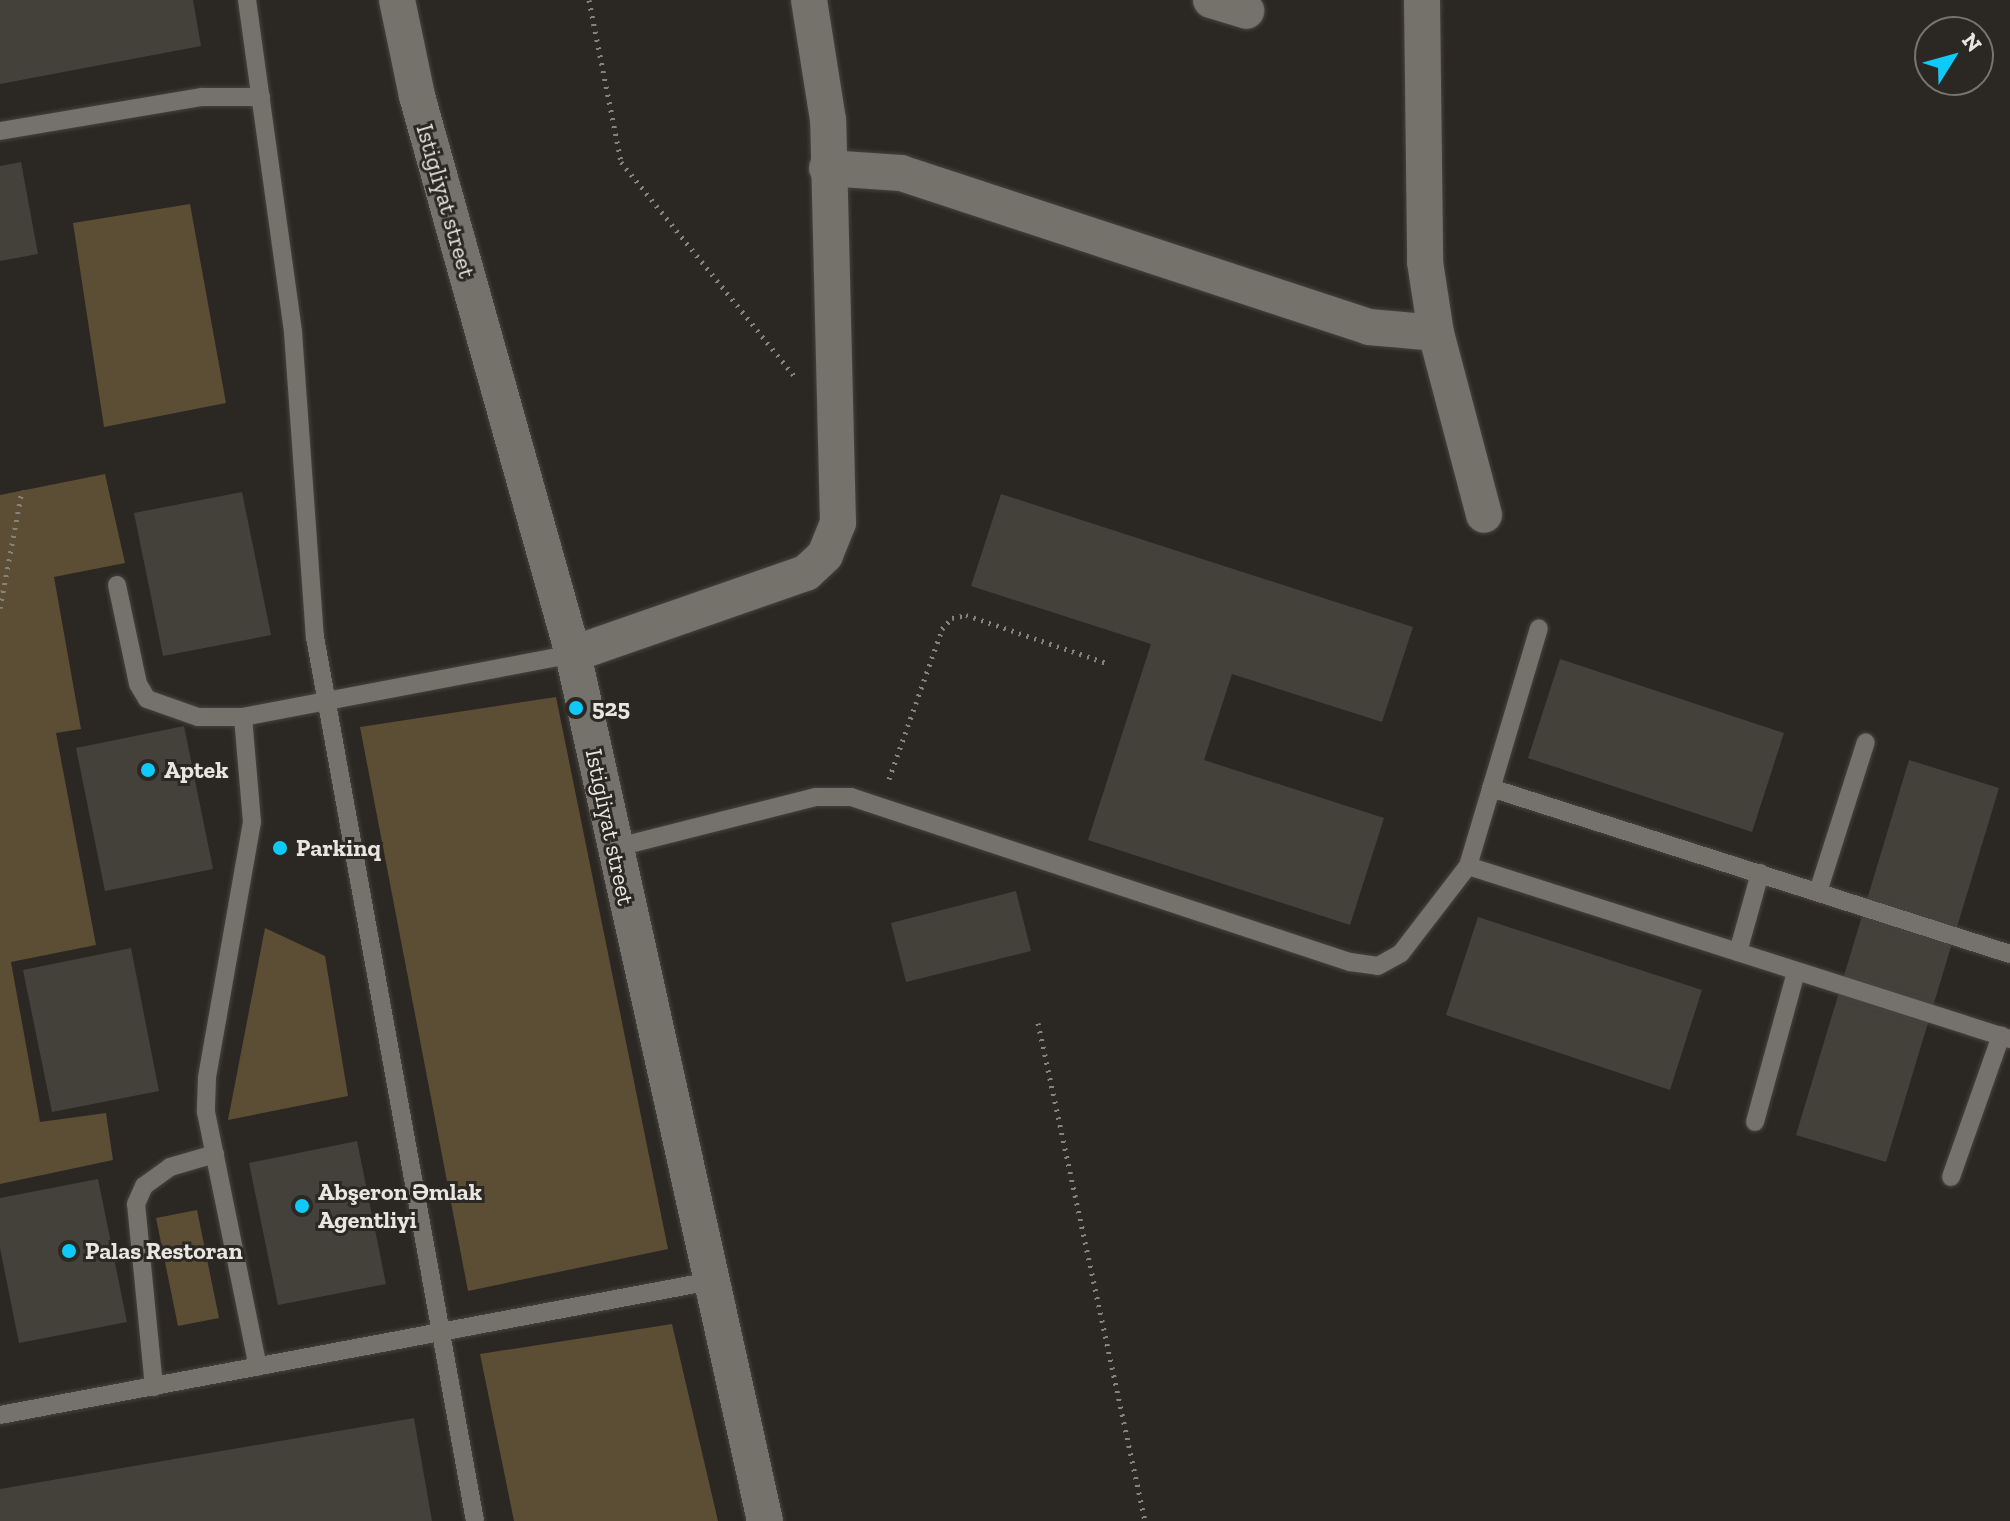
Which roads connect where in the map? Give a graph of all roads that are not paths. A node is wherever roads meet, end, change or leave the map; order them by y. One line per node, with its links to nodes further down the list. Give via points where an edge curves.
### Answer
1 (247, 0): 7 (lane)
2 (397, 0): 14 (street, Istigliyat street, via 417,96)
3 (809, 0): 9 (street, via 825,82)
4 (1211, 0): 6 (street)
5 (1422, 0): 10 (street, via 1425,262)
6 (1246, 11)
7 (261, 97): 8 (lane, via 188,99); 15 (lane, via 293,332 308,566)
8 (0, 131)
9 (827, 168): 10 (street, via 901,173 1369,327); 14 (street, via 838,523 825,555 806,573)
10 (1436, 333): 11 (street)
11 (1484, 515)
12 (117, 585): 16 (lane, via 138,684 147,699 198,717)
13 (1539, 628): 18 (lane)
14 (573, 654): 15 (lane); 19 (street, Istigliyat street)
15 (326, 700): 16 (lane); 31 (lane)
16 (243, 717): 28 (lane, via 252,822 207,1078)
17 (1866, 742): 22 (lane)
18 (1491, 788): 20 (lane); 21 (lane)
19 (614, 848): 20 (lane, via 816,797 851,797 1350,962 1378,966 1401,953); 30 (street, Istigliyat street)
20 (1468, 866): 23 (lane)
21 (1760, 873): 22 (lane); 23 (lane)
22 (1818, 892): 24 (lane)
23 (1738, 952): 25 (lane)
24 (2010, 954)
25 (1796, 972): 26 (lane); 27 (lane)
26 (2005, 1038): 29 (lane)
27 (1755, 1122)
28 (215, 1154): 32 (lane); 33 (lane, via 170,1167 144,1186 136,1204)
29 (1951, 1177)
30 (711, 1281): 31 (lane); 36 (street, Istigliyat street)
31 (441, 1334): 32 (lane); 35 (lane)
32 (258, 1367): 33 (lane)
33 (154, 1387): 34 (lane)
34 (0, 1415)
35 (475, 1521)
36 (765, 1521)

